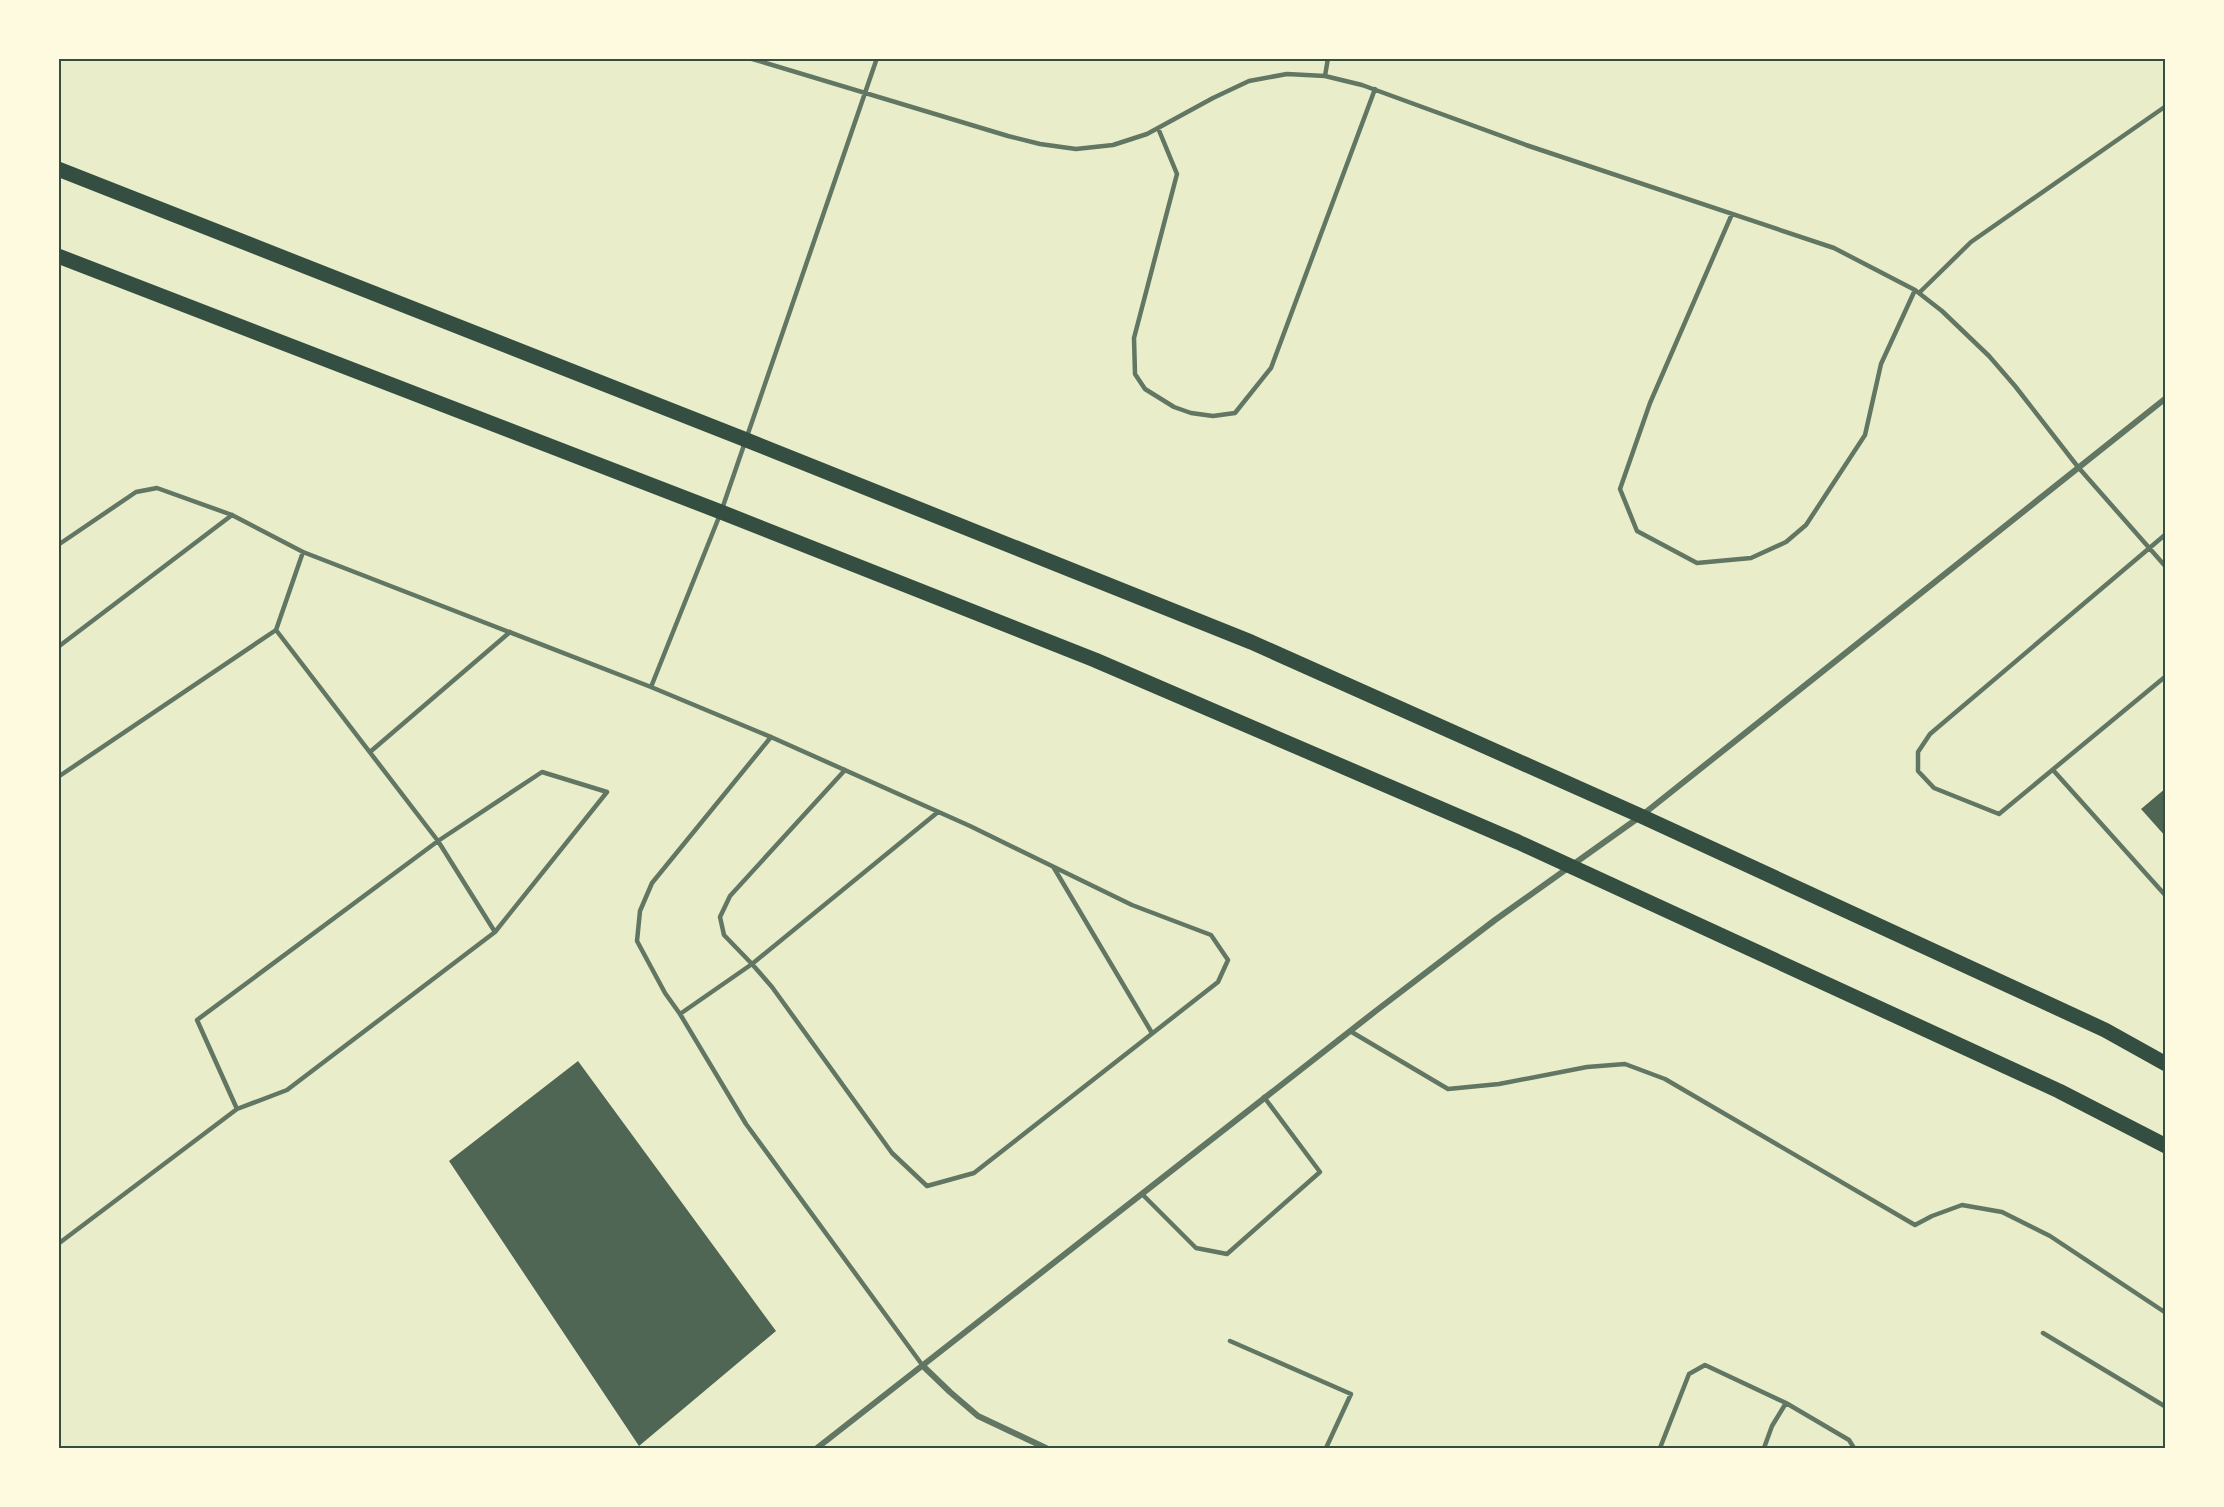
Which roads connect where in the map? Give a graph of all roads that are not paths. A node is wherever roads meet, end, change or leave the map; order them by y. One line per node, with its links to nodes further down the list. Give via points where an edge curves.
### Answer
1 (749, 58): 6 (lane)
2 (877, 58): 6 (lane)
3 (1328, 58): 4 (lane)
4 (1325, 76): 5 (lane); 8 (lane, via 1287,74 1249,81)
5 (1375, 89): 8 (lane, via 1271,368 1235,413 1191,413 1145,389 1135,374 1134,338 1177,174); 10 (lane)
6 (864, 93): 8 (lane, via 1008,136 1076,149 1113,145); 14 (lane)
7 (2166, 106): 12 (lane, via 1971,242)
8 (1158, 128)
9 (58, 169): 14 (main road)
10 (1732, 214): 12 (lane, via 1834,248); 12 (lane, via 1650,403 1620,489 1637,531 1697,563 1751,558 1786,542 1806,525 1864,435 1881,364)
11 (58, 256): 16 (main road)
12 (1917, 291): 15 (lane, via 1989,356)
13 (2166, 398): 15 (street)
14 (744, 439): 16 (lane); 34 (main road, via 1251,642)
15 (2078, 467): 20 (lane); 34 (street)
16 (721, 512): 27 (lane); 37 (main road, via 1095,660)
17 (232, 515): 19 (lane, via 158,489 146,489); 21 (lane); 25 (lane)
18 (2166, 534): 20 (lane)
19 (58, 545)
20 (2149, 548): 22 (lane); 31 (lane, via 1930,734 1917,752 1918,771 1934,788 1999,814)
21 (303, 552): 23 (lane); 24 (lane)
22 (2166, 567)
23 (276, 630): 29 (lane); 32 (lane)
24 (510, 632): 27 (lane); 29 (lane)
25 (58, 647)
26 (2166, 676): 31 (lane)
27 (651, 687): 28 (lane)
28 (771, 737): 30 (lane); 41 (lane, via 652,883 640,911 637,940)
29 (370, 752): 35 (lane)
30 (845, 770): 33 (lane); 40 (lane, via 730,897 720,917 724,935)
31 (2053, 770): 38 (lane)
32 (58, 777)
33 (938, 812): 36 (lane); 40 (lane)
34 (1641, 816): 37 (street); 44 (main road, via 2105,1030)
35 (438, 841): 39 (lane); 39 (lane, via 542,772 607,792); 46 (lane, via 197,1020)
36 (1053, 866): 43 (lane); 43 (lane, via 1132,905 1211,935 1228,960 1218,982)
37 (1570, 866): 42 (street); 47 (main road, via 2059,1091)
38 (2166, 896)
39 (495, 932): 46 (lane, via 287,1090)
40 (752, 964): 41 (lane); 43 (lane, via 892,1153 927,1186 974,1173)
41 (680, 1014): 53 (lane, via 746,1124)
42 (1350, 1031): 45 (street); 50 (lane, via 1448,1089 1625,1064 1665,1079 1915,1225 1962,1205 2002,1212 2050,1236)
43 (1152, 1033)
44 (2166, 1064)
45 (1264, 1097): 48 (street); 48 (lane, via 1320,1172 1227,1254 1196,1248)
46 (237, 1109): 49 (lane)
47 (2166, 1146)
48 (1142, 1194): 53 (street)
49 (58, 1244)
50 (2166, 1313)
51 (2043, 1333): 55 (lane)
52 (1230, 1341): 58 (lane, via 1351,1394)
53 (923, 1366): 56 (street); 57 (street, via 978,1416)
54 (1786, 1403): 59 (lane, via 1705,1365 1689,1374); 60 (lane); 61 (lane, via 1849,1440)
55 (2166, 1407)
56 (817, 1449)
57 (1046, 1449)
58 (1326, 1449)
59 (1660, 1449)
60 (1764, 1449)
61 (1854, 1449)

